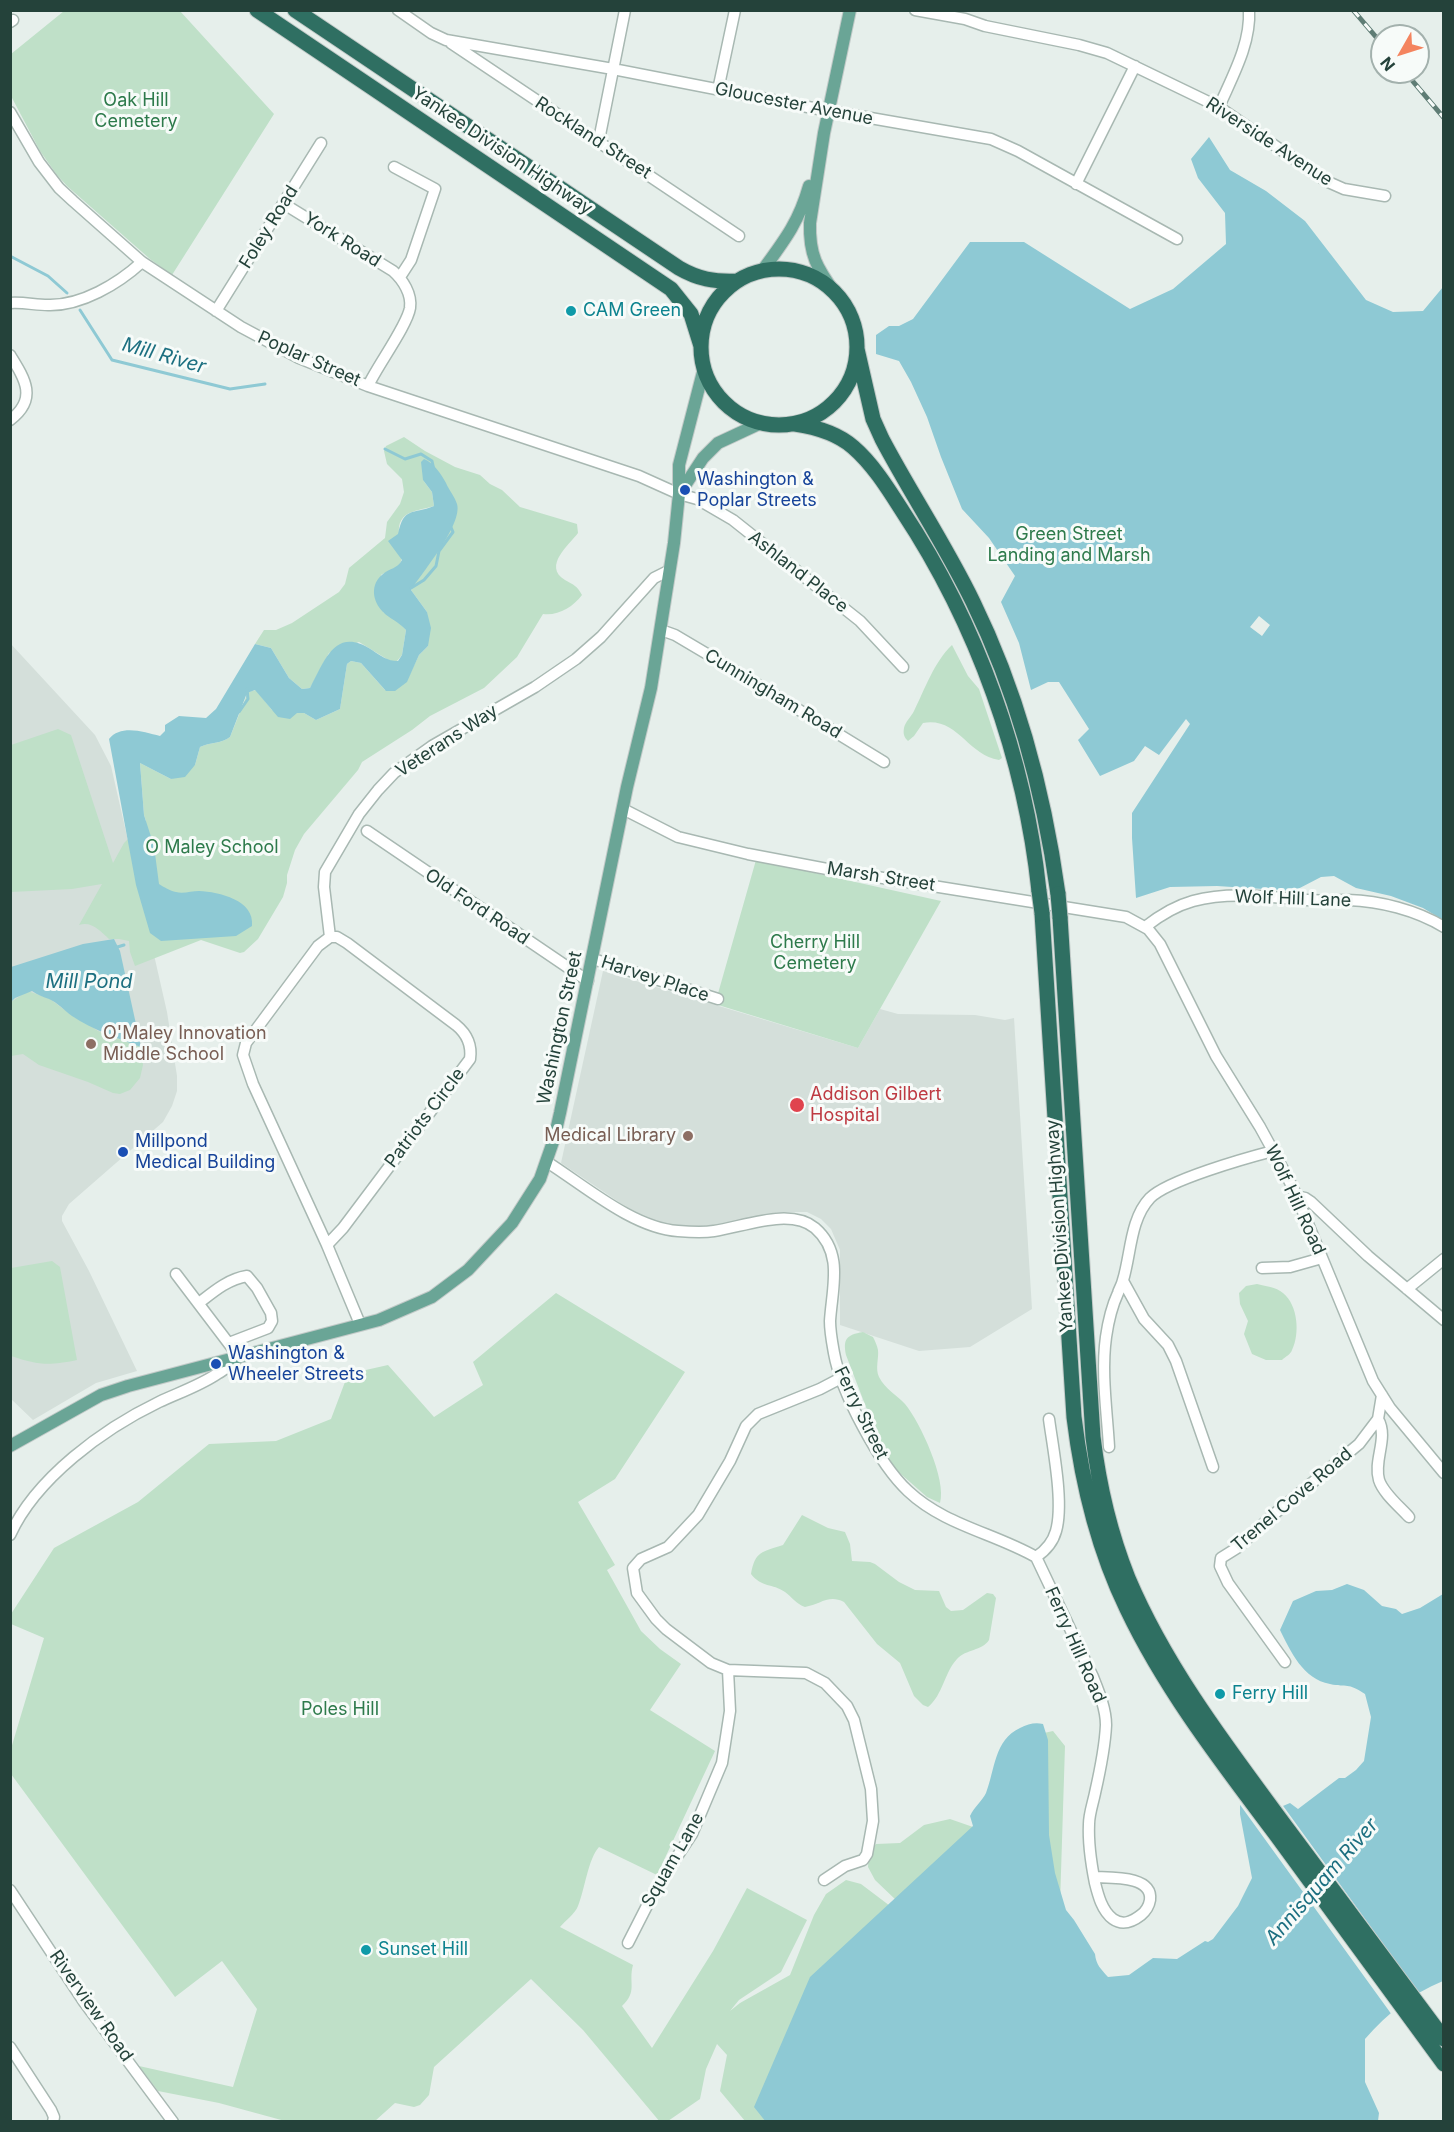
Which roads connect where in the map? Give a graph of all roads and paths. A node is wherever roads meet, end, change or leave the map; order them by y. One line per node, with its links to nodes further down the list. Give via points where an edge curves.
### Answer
1 (257, 10): 32 (highway, Yankee Division Highway, via 671,289 691,314)
2 (295, 10): 28 (highway, Yankee Division Highway, via 679,267 697,277)
3 (398, 10): 9 (street, Gloucester Avenue)
4 (625, 10): 11 (street)
5 (735, 10): 12 (street)
6 (850, 10): 14 (main road)
7 (915, 10): 10 (street, Riverside Avenue, via 1079,45)
8 (1249, 10): 13 (street, via 1244,49)
9 (446, 40): 11 (street, Gloucester Avenue); 17 (street, Rockland Street)
10 (1135, 66): 13 (street, Riverside Avenue); 20 (street)
11 (613, 69): 12 (street, Gloucester Avenue); 17 (street)
12 (718, 90): 14 (street, Gloucester Avenue)
13 (1219, 107): 21 (street, Riverside Avenue, via 1326,181 1344,189)
14 (828, 111): 16 (main road); 20 (street, Gloucester Avenue, via 991,139)
15 (10, 112): 25 (street, Poplar Street, via 59,188)
16 (824, 132): 26 (main road, via 802,210 793,230); 29 (main road, via 810,223 818,268)
17 (598, 140): 23 (street, Rockland Street)
18 (321, 143): 22 (street, Foley Road)
19 (394, 167): 27 (street, via 435,189 411,260)
20 (1076, 184): 24 (street, Gloucester Avenue)
21 (1385, 196)
22 (284, 204): 27 (street, York Road); 31 (street, Foley Road)
23 (739, 236)
24 (1177, 239)
25 (142, 262): 30 (street, via 106,287 72,302); 31 (street, Poplar Street)
26 (762, 271): 28 (highway); 29 (highway, via 779,269 809,275)
27 (400, 278): 36 (street, via 410,298 408,313)
28 (737, 281): 32 (highway, via 709,312)
29 (835, 293): 33 (highway, via 852,319)
30 (10, 303)
31 (216, 311): 36 (street, Poplar Street, via 283,350)
32 (701, 346): 35 (highway)
33 (857, 349): 39 (highway, via 852,375 838,398 821,413); 81 (highway, Yankee Division Highway, bridge, via 873,418 968,592 996,653 1038,783 1058,894 1090,1402 1101,1489 1135,1593)
34 (10, 355): 37 (street, via 27,394 22,409)
35 (704, 368): 38 (highway, via 720,398 746,418); 40 (main road, Washington Street, via 680,465)
36 (368, 386): 40 (street, Poplar Street, via 639,476)
37 (10, 420)
38 (761, 423): 39 (highway); 40 (main road, Washington Street, via 718,442)
39 (795, 423): 81 (highway, Yankee Division Highway, bridge, via 837,436 859,453 910,522 951,596 987,677 1010,742 1029,821 1042,913 1074,1417 1082,1471 1100,1540 1126,1607 1177,1696)
40 (679, 494): 41 (main road, Washington Street); 43 (street, Ashland Place, via 697,499 741,526 860,621)
41 (668, 571): 42 (main road, Washington Street); 49 (street, Veterans Way, via 654,578 576,659 432,746 394,773 378,790 325,872)
42 (661, 630): 44 (street, Cunningham Road, via 733,669); 45 (main road, Washington Street)
43 (903, 667)
44 (884, 762)
45 (622, 809): 47 (street, Marsh Street, via 671,834 714,846 827,869 1126,917); 50 (main road, Washington Street)
46 (367, 831): 51 (street, Old Ford Road)
47 (1144, 927): 48 (street, Wolf Hill Lane, via 1183,904 1236,896 1350,900 1408,911); 53 (street, Wolf Hill Road, via 1160,944 1216,1056)
48 (1443, 927)
49 (330, 937): 56 (street, via 318,945 246,1043 243,1055); 56 (street, Patriots Circle, via 347,943 462,1030 471,1052 470,1059)
50 (593, 959): 51 (main road, Washington Street); 52 (street, Harvey Place)
51 (588, 981): 54 (main road, Washington Street)
52 (718, 999)
53 (1273, 1151): 55 (street, Wolf Hill Road); 61 (street, via 1187,1178 1152,1196 1138,1220)
54 (547, 1162): 65 (main road, Washington Street, via 512,1223 468,1270 432,1297); 68 (street, Ferry Street, via 630,1216 662,1229 706,1233 782,1218 808,1222 832,1251 835,1270 830,1325)
55 (1296, 1196): 57 (street, Wolf Hill Road); 62 (street, via 1311,1202)
56 (327, 1245): 65 (street)
57 (1322, 1258): 59 (street, via 1290,1267); 69 (street, Wolf Hill Road, via 1366,1368)
58 (1443, 1259): 62 (street)
59 (1262, 1268)
60 (176, 1274): 63 (street)
61 (1123, 1281): 73 (street, via 1109,1320 1105,1347); 74 (street, via 1144,1319 1168,1345 1176,1361)
62 (1407, 1288): 64 (street)
63 (199, 1303): 66 (street); 66 (street, via 240,1277 247,1276 257,1288 272,1321 268,1328)
64 (1443, 1320)
65 (360, 1324): 67 (main road, Washington Street)
66 (229, 1343): 67 (street)
67 (239, 1357): 72 (main road, Washington Street, via 101,1395); 77 (street, via 218,1374 150,1406 90,1445 53,1476)
68 (841, 1378): 78 (street, Ferry Street, via 885,1464 913,1496 968,1528); 80 (street, via 758,1414 746,1426 698,1515 668,1547 641,1559 633,1568 637,1593 666,1629 711,1663)
69 (1382, 1395): 71 (street, Trenel Cove Road); 75 (street, Wolf Hill Road)
70 (1049, 1419): 78 (street, via 1058,1512 1055,1533)
71 (1378, 1419): 76 (street, via 1382,1442 1378,1478); 79 (street, Trenel Cove Road, via 1351,1452 1221,1558 1220,1566 1228,1583)
72 (10, 1446)
73 (1109, 1447)
74 (1213, 1467)
75 (1443, 1473)
76 (1409, 1516)
77 (10, 1536)
78 (1036, 1557): 82 (street, Ferry Hill Road, via 1093,1677 1105,1713 1105,1739 1089,1822 1089,1856)
79 (1285, 1662)
80 (728, 1670): 83 (street, via 812,1675 839,1696 854,1720 873,1800 867,1854 863,1860); 85 (street, Squam Lane, via 730,1711 722,1763 696,1825 651,1896)
81 (1224, 1754): 86 (highway, Yankee Division Highway); 88 (highway, Yankee Division Highway)
82 (1094, 1877): 82 (street, Ferry Hill Road, via 1140,1882 1149,1890 1148,1908 1132,1922 1116,1921 1108,1915)
83 (824, 1880)
84 (10, 1890): 90 (street, Riverview Road, via 84,2002)
85 (628, 1942)
86 (1443, 2039)
87 (10, 2046): 89 (street, via 51,2110)
88 (1443, 2064)
89 (53, 2121)
90 (173, 2121)

